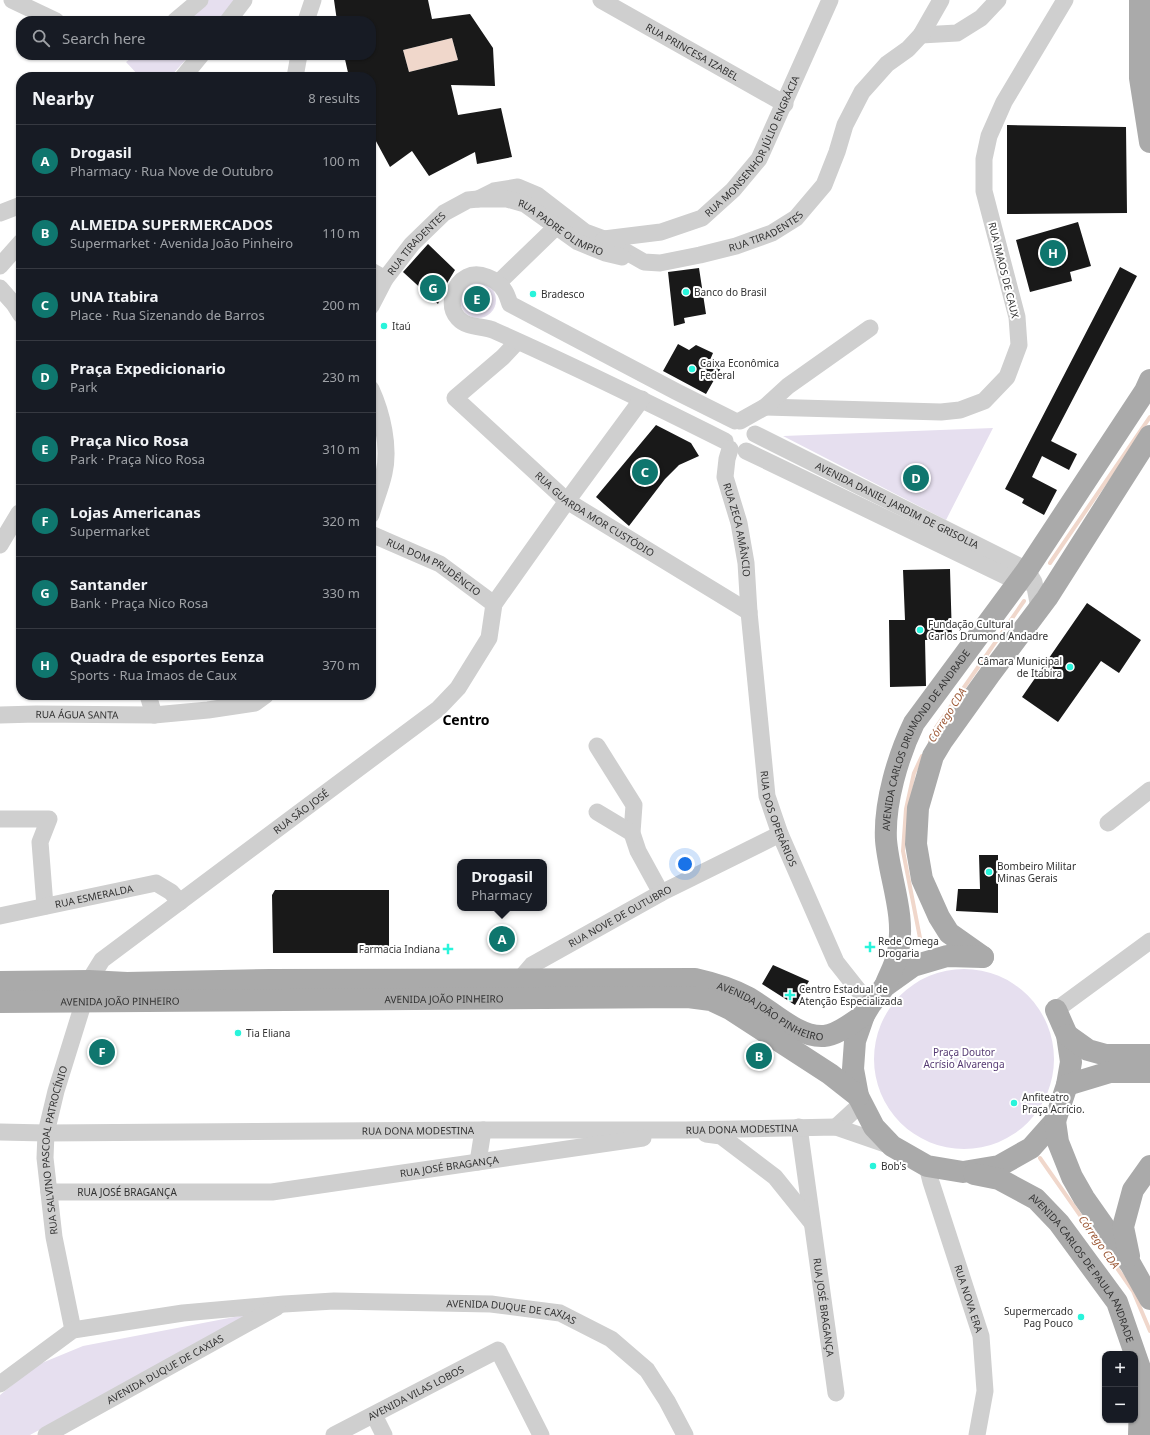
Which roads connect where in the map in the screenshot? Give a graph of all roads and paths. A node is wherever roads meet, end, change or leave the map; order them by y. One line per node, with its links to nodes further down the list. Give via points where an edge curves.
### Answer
1 (12, 0): 11 (street)
2 (200, 0): 12 (street)
3 (244, 0): 13 (street)
4 (313, 0): 14 (street)
5 (601, 0): 20 (street, RUA PRINCESA IZABEL)
6 (830, 0): 20 (street, RUA MONSENHOR JÚLIO ENGRÁCIA)
7 (941, 0): 15 (street, RUA TIRADENTES)
8 (998, 0): 15 (street, via 981,18 958,33)
9 (1065, 0): 42 (street, RUA IMAOS DE CAUX, via 1004,102 989,136 984,159 984,191 1017,317 1019,345 1007,377 984,401 960,410 942,412)
10 (1140, 0): 21 (main road, via 1140,78)
11 (46, 16)
12 (181, 16)
13 (232, 16)
14 (308, 16)
15 (921, 35): 28 (street, RUA TIRADENTES, via 908,50 887,64 862,92 845,125 824,185 796,218 772,234 736,246 660,263)
16 (197, 60): 18 (street)
17 (298, 60): 19 (street)
18 (187, 72)
19 (296, 72)
20 (785, 104): 26 (street, RUA MONSENHOR JÚLIO ENGRÁCIA, via 759,159 733,190 702,218 661,232)
21 (1150, 142)
22 (478, 199): 25 (street, RUA PADRE OLIMPIO, via 507,199 525,204); 26 (street, RUA TIRADENTES, via 494,191 518,188 537,195 586,232); 30 (street, RUA TIRADENTES, via 468,200 444,213)
23 (16, 207): 24 (street)
24 (0, 213)
25 (557, 226): 28 (street, RUA PADRE OLIMPIO, via 578,242 605,253); 31 (street)
26 (604, 239): 28 (street, RUA TIRADENTES)
27 (16, 248): 29 (street)
28 (644, 262)
29 (0, 266)
30 (378, 275)
31 (498, 283): 35 (street, AVENIDA DANIEL JARDIM DE GRISOLIA, via 489,277 467,277 455,288 453,309 465,324 493,330); 38 (street, AVENIDA DANIEL JARDIM DE GRISOLIA, via 504,289 510,304)
32 (0, 288): 33 (street)
33 (16, 307)
34 (870, 328): 37 (street)
35 (517, 342): 39 (street, AVENIDA DANIEL JARDIM DE GRISOLIA); 47 (street, RUA GUARDA MOR CUSTÓDIO, via 455,398)
36 (1150, 380): 51 (main road, AVENIDA CARLOS DRUMOND DE ANDRADE)
37 (788, 386): 41 (street); 42 (street, via 791,399)
38 (677, 392): 39 (street); 43 (street, AVENIDA DANIEL JARDIM DE GRISOLIA)
39 (642, 399): 45 (street, AVENIDA DANIEL JARDIM DE GRISOLIA); 47 (street)
40 (376, 402): 46 (street, via 386,439 384,472)
41 (765, 407): 42 (street, RUA IMAOS DE CAUX); 43 (street)
42 (800, 408)
43 (746, 426): 45 (street, via 754,444); 45 (street, via 727,427 724,436); 51 (street, AVENIDA DANIEL JARDIM DE GRISOLIA)
44 (1150, 436): 52 (main road, AVENIDA CARLOS DRUMOND DE ANDRADE)
45 (734, 447): 51 (street, AVENIDA DANIEL JARDIM DE GRISOLIA); 55 (street, RUA ZECA AMÂNCIO, via 727,459 725,477 740,523)
46 (376, 498)
47 (567, 501): 53 (street); 55 (street, RUA GUARDA MOR CUSTÓDIO)
48 (9, 518): 50 (street)
49 (376, 536): 53 (street, RUA DOM PRUDÊNCIO, via 440,564)
50 (0, 545)
51 (1026, 578): 52 (street, AVENIDA DANIEL JARDIM DE GRISOLIA); 54 (street); 76 (main road, AVENIDA CARLOS DRUMOND DE ANDRADE, via 914,723 904,744 888,799 886,840 900,925 898,952)
52 (1058, 582): 54 (main road, AVENIDA CARLOS DRUMOND DE ANDRADE)
53 (494, 604): 68 (street, RUA SÃO JOSÉ, via 489,638 458,688 438,709)
54 (1039, 608): 76 (main road, AVENIDA CARLOS DRUMOND DE ANDRADE, via 942,741 933,756 918,808 916,844 922,879 949,933 982,957 940,958 914,966)
55 (749, 612): 66 (street, RUA DOS OPERÁRIOS, via 767,796)
56 (150, 700): 59 (street)
57 (259, 700): 59 (street, RUA ÁGUA SANTA, via 255,703 208,710)
58 (0, 715): 59 (street, RUA ÁGUA SANTA)
59 (154, 715)
60 (597, 746): 65 (street, via 634,805)
61 (1150, 790): 64 (street)
62 (597, 812): 65 (street)
63 (0, 819): 69 (street, via 49,819 40,842)
64 (1108, 823)
65 (632, 833): 67 (street, via 638,851)
66 (780, 834): 67 (street, RUA NOVE DE OUTUBRO); 79 (street, RUA DOS OPERÁRIOS, via 836,962)
67 (661, 893): 72 (street, RUA NOVE DE OUTUBRO)
68 (180, 902): 69 (street, RUA ESMERALDA, via 171,892 156,883); 77 (street, RUA SÃO JOSÉ, via 102,960)
69 (45, 906): 70 (street, RUA ESMERALDA)
70 (0, 916)
71 (1150, 941): 80 (street)
72 (548, 957): 73 (street, RUA NOVE DE OUTUBRO, via 532,965); 74 (street, via 556,968)
73 (520, 979): 74 (main road, AVENIDA JOÃO PINHEIRO); 77 (main road, AVENIDA JOÃO PINHEIRO, via 127,983)
74 (571, 980): 79 (main road, AVENIDA JOÃO PINHEIRO, via 695,979 722,986 747,997 804,1034 825,1036 842,1030)
75 (0, 982): 77 (main road, AVENIDA JOÃO PINHEIRO)
76 (885, 986): 79 (main road)
77 (86, 991): 78 (main road, AVENIDA JOÃO PINHEIRO, via 45,1003); 85 (main road, AVENIDA JOÃO PINHEIRO, via 688,997 711,1000 730,1009 830,1074); 92 (street, RUA SALVINO PASCOAL PATROCÍNIO)
78 (0, 1002)
79 (867, 1010): 85 (main road, via 855,1041 853,1069)
80 (1056, 1010): 81 (main road)
81 (1066, 1035): 82 (main road, via 1088,1050 1106,1055); 84 (main road, via 1071,1062)
82 (1150, 1055)
83 (1150, 1072): 84 (main road, via 1110,1072)
84 (1067, 1085): 86 (main road)
85 (860, 1100): 88 (street); 93 (main road, via 874,1127)
86 (1054, 1121): 97 (main road, via 1031,1148 999,1166); 100 (main road, via 1058,1142 1072,1177)
87 (799, 1127): 88 (street, RUA DONA MODESTINA); 90 (street, RUA DONA MODESTINA); 99 (street, RUA JOSÉ BRAGANÇA)
88 (836, 1127): 93 (street, RUA DONA MODESTINA)
89 (483, 1130): 90 (street, RUA DONA MODESTINA); 92 (street, RUA DONA MODESTINA); 94 (street)
90 (686, 1130): 94 (street, RUA JOSÉ BRAGANÇA); 99 (street, RUA JOSÉ BRAGANÇA, via 721,1136 775,1177)
91 (0, 1132): 92 (street, RUA DONA MODESTINA)
92 (46, 1133): 98 (street, RUA SALVINO PASCOAL PATROCÍNIO, via 44,1158)
93 (892, 1146): 95 (main road)
94 (478, 1162): 98 (street, RUA JOSÉ BRAGANÇA, via 272,1192)
95 (927, 1166): 97 (main road); 112 (street, RUA NOVA ERA, via 981,1336 985,1391)
96 (1150, 1166): 100 (main road, via 1133,1190 1124,1227)
97 (963, 1172): 113 (main road, AVENIDA CARLOS DE PAULA ANDRADE, via 999,1179 1036,1199 1059,1223 1117,1302 1141,1371)
98 (49, 1192): 103 (street, RUA SALVINO PASCOAL PATROCÍNIO, via 54,1237)
99 (812, 1223): 105 (street, RUA JOSÉ BRAGANÇA)
100 (1131, 1266): 101 (main road)
101 (1150, 1299)
102 (284, 1304): 103 (street, AVENIDA DUQUE DE CAXIAS, via 183,1313); 107 (street, AVENIDA DUQUE DE CAXIAS); 111 (street, AVENIDA DUQUE DE CAXIAS, via 334,1301 491,1304 560,1313 611,1340 647,1370)
103 (72, 1330): 104 (street)
104 (0, 1384)
105 (836, 1392)
106 (374, 1415): 108 (street, AVENIDA VILAS LOBOS); 109 (street); 110 (street, AVENIDA VILAS LOBOS, via 498,1350)
107 (46, 1435)
108 (334, 1435)
109 (384, 1435)
110 (541, 1435)
111 (685, 1435)
112 (977, 1435)
113 (1139, 1435)

